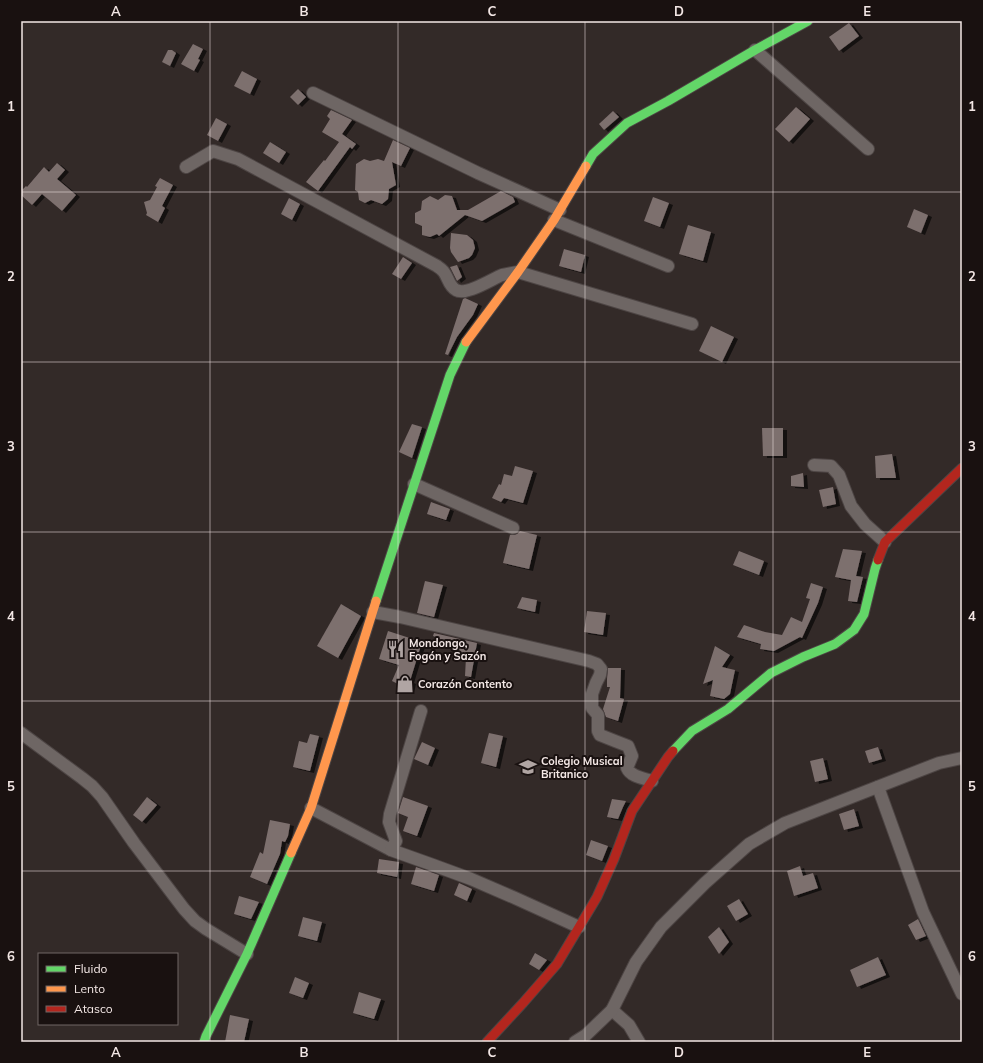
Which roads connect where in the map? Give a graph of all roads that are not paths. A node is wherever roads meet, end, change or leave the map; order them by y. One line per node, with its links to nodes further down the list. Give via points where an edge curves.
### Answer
1 (808, 21): 2 (street)
2 (755, 50): 4 (street); 6 (street, via 628,123 593,154)
3 (313, 93): 6 (street, via 478,173)
4 (868, 150)
5 (186, 167): 8 (street, via 212,151 238,159 437,266 455,290 461,292 502,275)
6 (557, 215): 7 (street); 8 (street)
7 (668, 266)
8 (518, 272): 9 (street); 12 (street, via 466,341 450,375)
9 (692, 324)
10 (814, 465): 14 (street, via 831,466 839,475 851,506 865,524)
11 (962, 468): 14 (street)
12 (414, 484): 13 (street); 15 (street)
13 (513, 528)
14 (885, 542): 19 (street, via 875,569 864,614 854,630 835,644 771,673 728,709 692,732 668,757)
15 (373, 612): 19 (street, via 597,664 601,669 592,694 592,708 598,715 598,731 600,735 628,746 632,756 627,768 629,772); 21 (street)
16 (421, 711): 22 (street, via 390,814 389,822 396,841)
17 (21, 733): 24 (street, via 92,786 169,891 195,921)
18 (962, 758): 20 (street, via 939,763)
19 (652, 781): 23 (street, via 632,811 597,898)
20 (878, 787): 25 (street, via 923,912); 26 (street, via 785,823 749,844 661,927 636,962)
21 (311, 808): 22 (street); 24 (street)
22 (391, 850): 23 (street, via 471,879)
23 (579, 927): 28 (street, via 557,964)
24 (247, 954): 27 (street)
25 (962, 994)
26 (612, 1010): 29 (street); 30 (street, via 629,1025)
27 (204, 1042)
28 (487, 1042)
29 (576, 1042)
30 (639, 1042)

